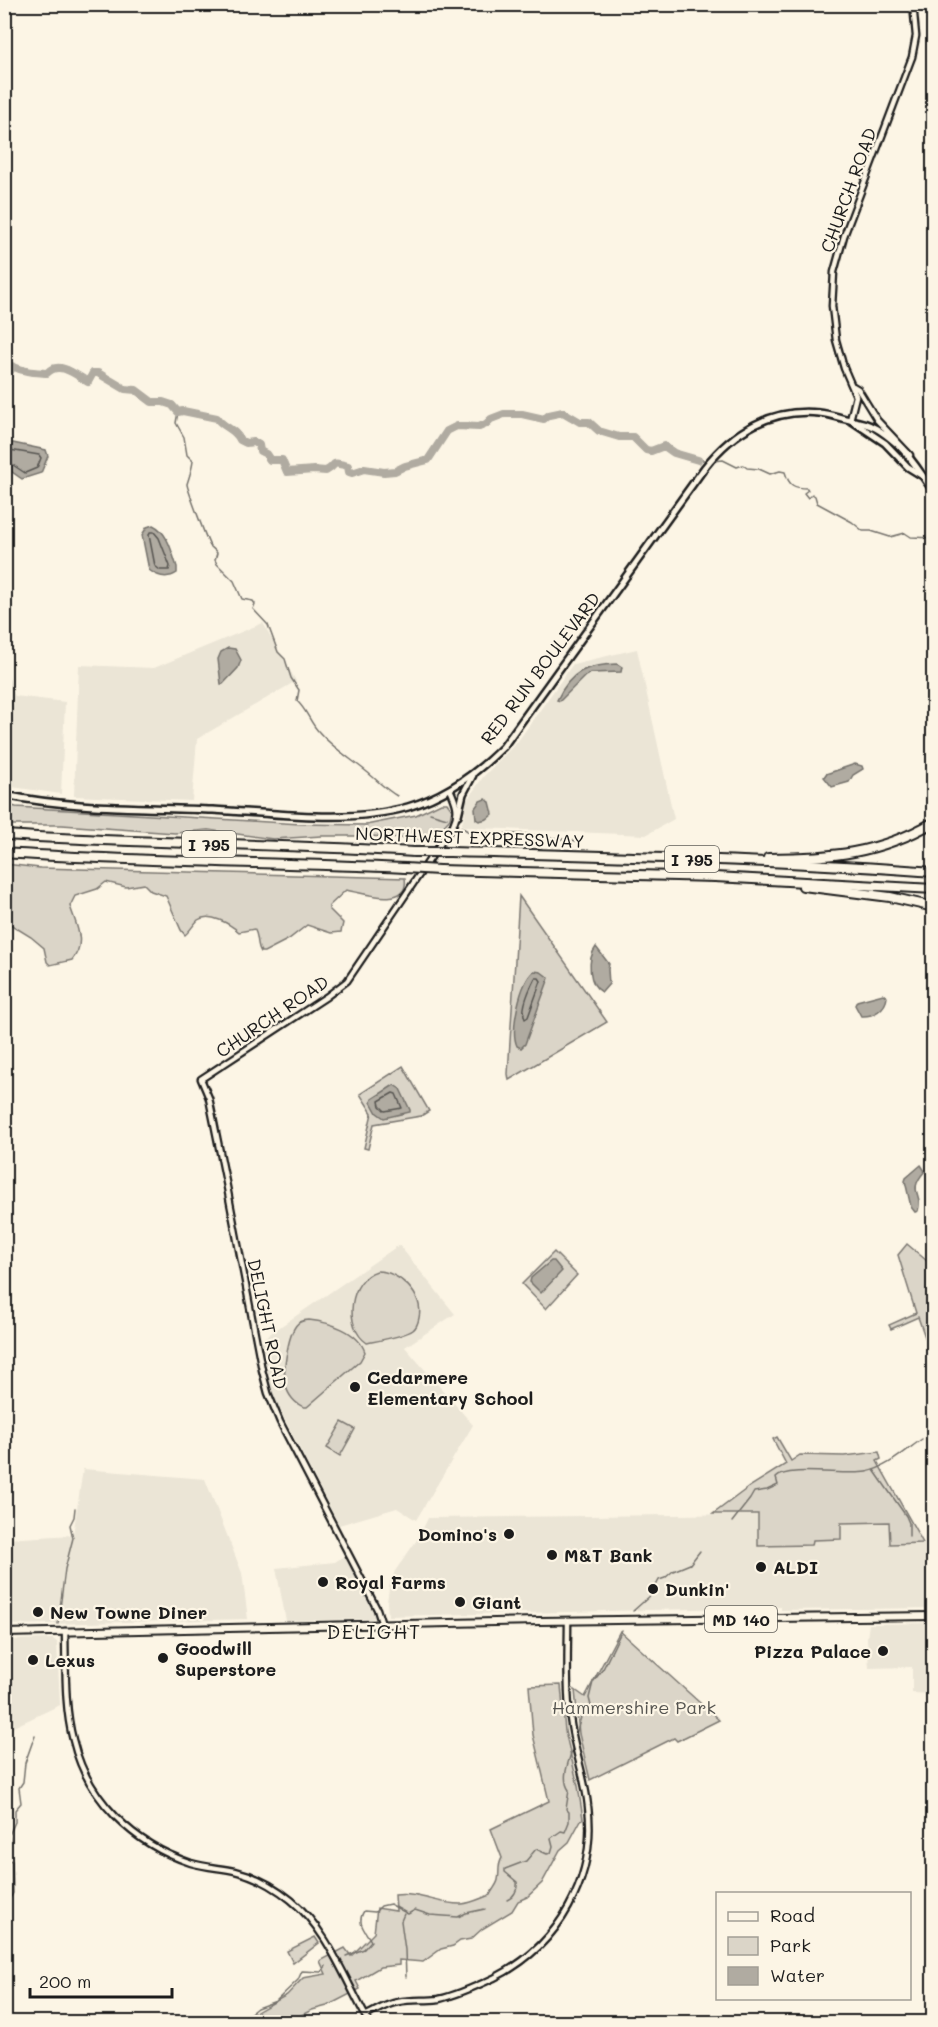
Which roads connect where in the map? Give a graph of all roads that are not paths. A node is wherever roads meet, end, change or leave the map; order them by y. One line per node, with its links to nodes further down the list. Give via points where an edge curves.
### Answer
1 (913, 4): 2 (street, CHURCH ROAD, via 916,36 912,57 834,272 836,340)
2 (853, 386): 3 (street, CHURCH ROAD, via 856,401); 4 (street)
3 (850, 420): 4 (main road, RED RUN BOULEVARD, via 862,421 882,432); 5 (main road, RED RUN BOULEVARD); 7 (main road, RED RUN BOULEVARD, via 813,412 779,416 760,422 725,444 503,747)
4 (918, 468): 5 (main road, RED RUN BOULEVARD)
5 (921, 475): 6 (main road)
6 (933, 492)
7 (474, 773): 8 (main road, RED RUN BOULEVARD); 10 (main road, via 464,790)
8 (450, 789): 9 (main road, RED RUN BOULEVARD, via 407,807 356,816 77,805); 10 (street)
9 (4, 795)
10 (458, 815): 19 (street, CHURCH ROAD, via 346,981 326,998)
11 (933, 822): 14 (highway, via 892,843 850,854 818,858)
12 (4, 835): 14 (highway, NORTHWEST EXPRESSWAY / I 795, bridge)
13 (4, 852): 16 (highway, NORTHWEST EXPRESSWAY / I 795, bridge, via 201,862)
14 (658, 858): 15 (highway, NORTHWEST EXPRESSWAY / I 795)
15 (933, 872)
16 (715, 877): 17 (highway, NORTHWEST EXPRESSWAY / I 795); 18 (highway, via 878,896)
17 (933, 889)
18 (933, 907)
19 (201, 1078): 22 (street, DELIGHT ROAD, via 209,1098 268,1393)
20 (933, 1616): 21 (main road, MD 140)
21 (568, 1621): 22 (main road, MD 140); 25 (street, via 570,1717 589,1810 588,1848 576,1894 557,1927 528,1956 492,1979 447,1997 392,2003)
22 (382, 1625): 23 (main road, MD 140)
23 (65, 1632): 24 (main road, MD 140); 25 (street, via 73,1741 82,1768 102,1801 130,1831 170,1855 250,1876 292,1901 325,1939)
24 (4, 1633)
25 (365, 2016): 26 (street)
26 (369, 2022)

